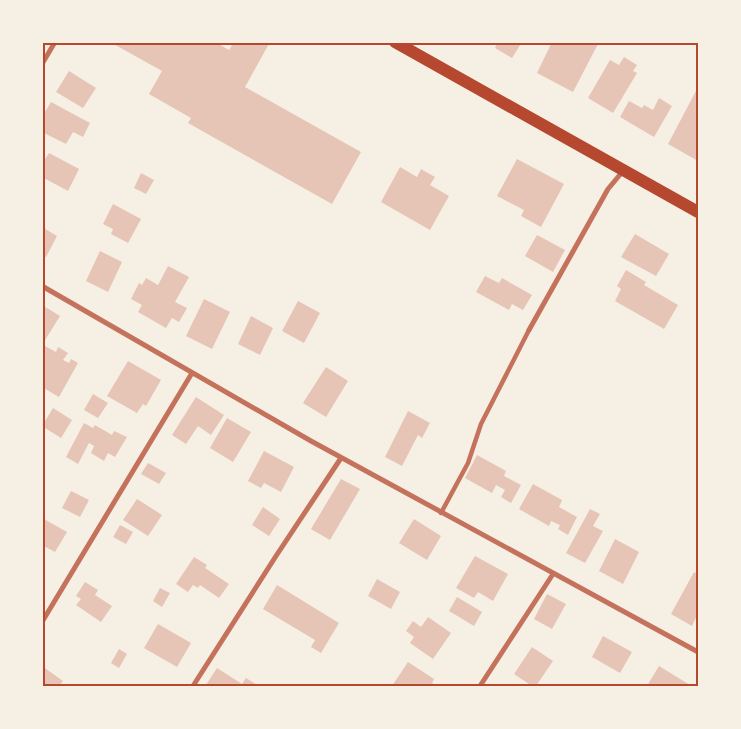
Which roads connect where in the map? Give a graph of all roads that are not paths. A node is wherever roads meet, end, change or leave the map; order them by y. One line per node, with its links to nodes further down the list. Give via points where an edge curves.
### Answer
1 (55, 42): 3 (street)
2 (395, 42): 4 (main road)
3 (42, 64)
4 (624, 170): 5 (main road); 7 (street, via 608,189)
5 (698, 212)
6 (42, 286): 8 (street)
7 (529, 330): 10 (street, via 481,424 468,463)
8 (192, 373): 9 (street); 12 (street)
9 (341, 458): 10 (street); 14 (street)
10 (441, 513): 11 (street)
11 (553, 574): 13 (street); 15 (street)
12 (42, 622)
13 (698, 652)
14 (193, 686)
15 (480, 686)

